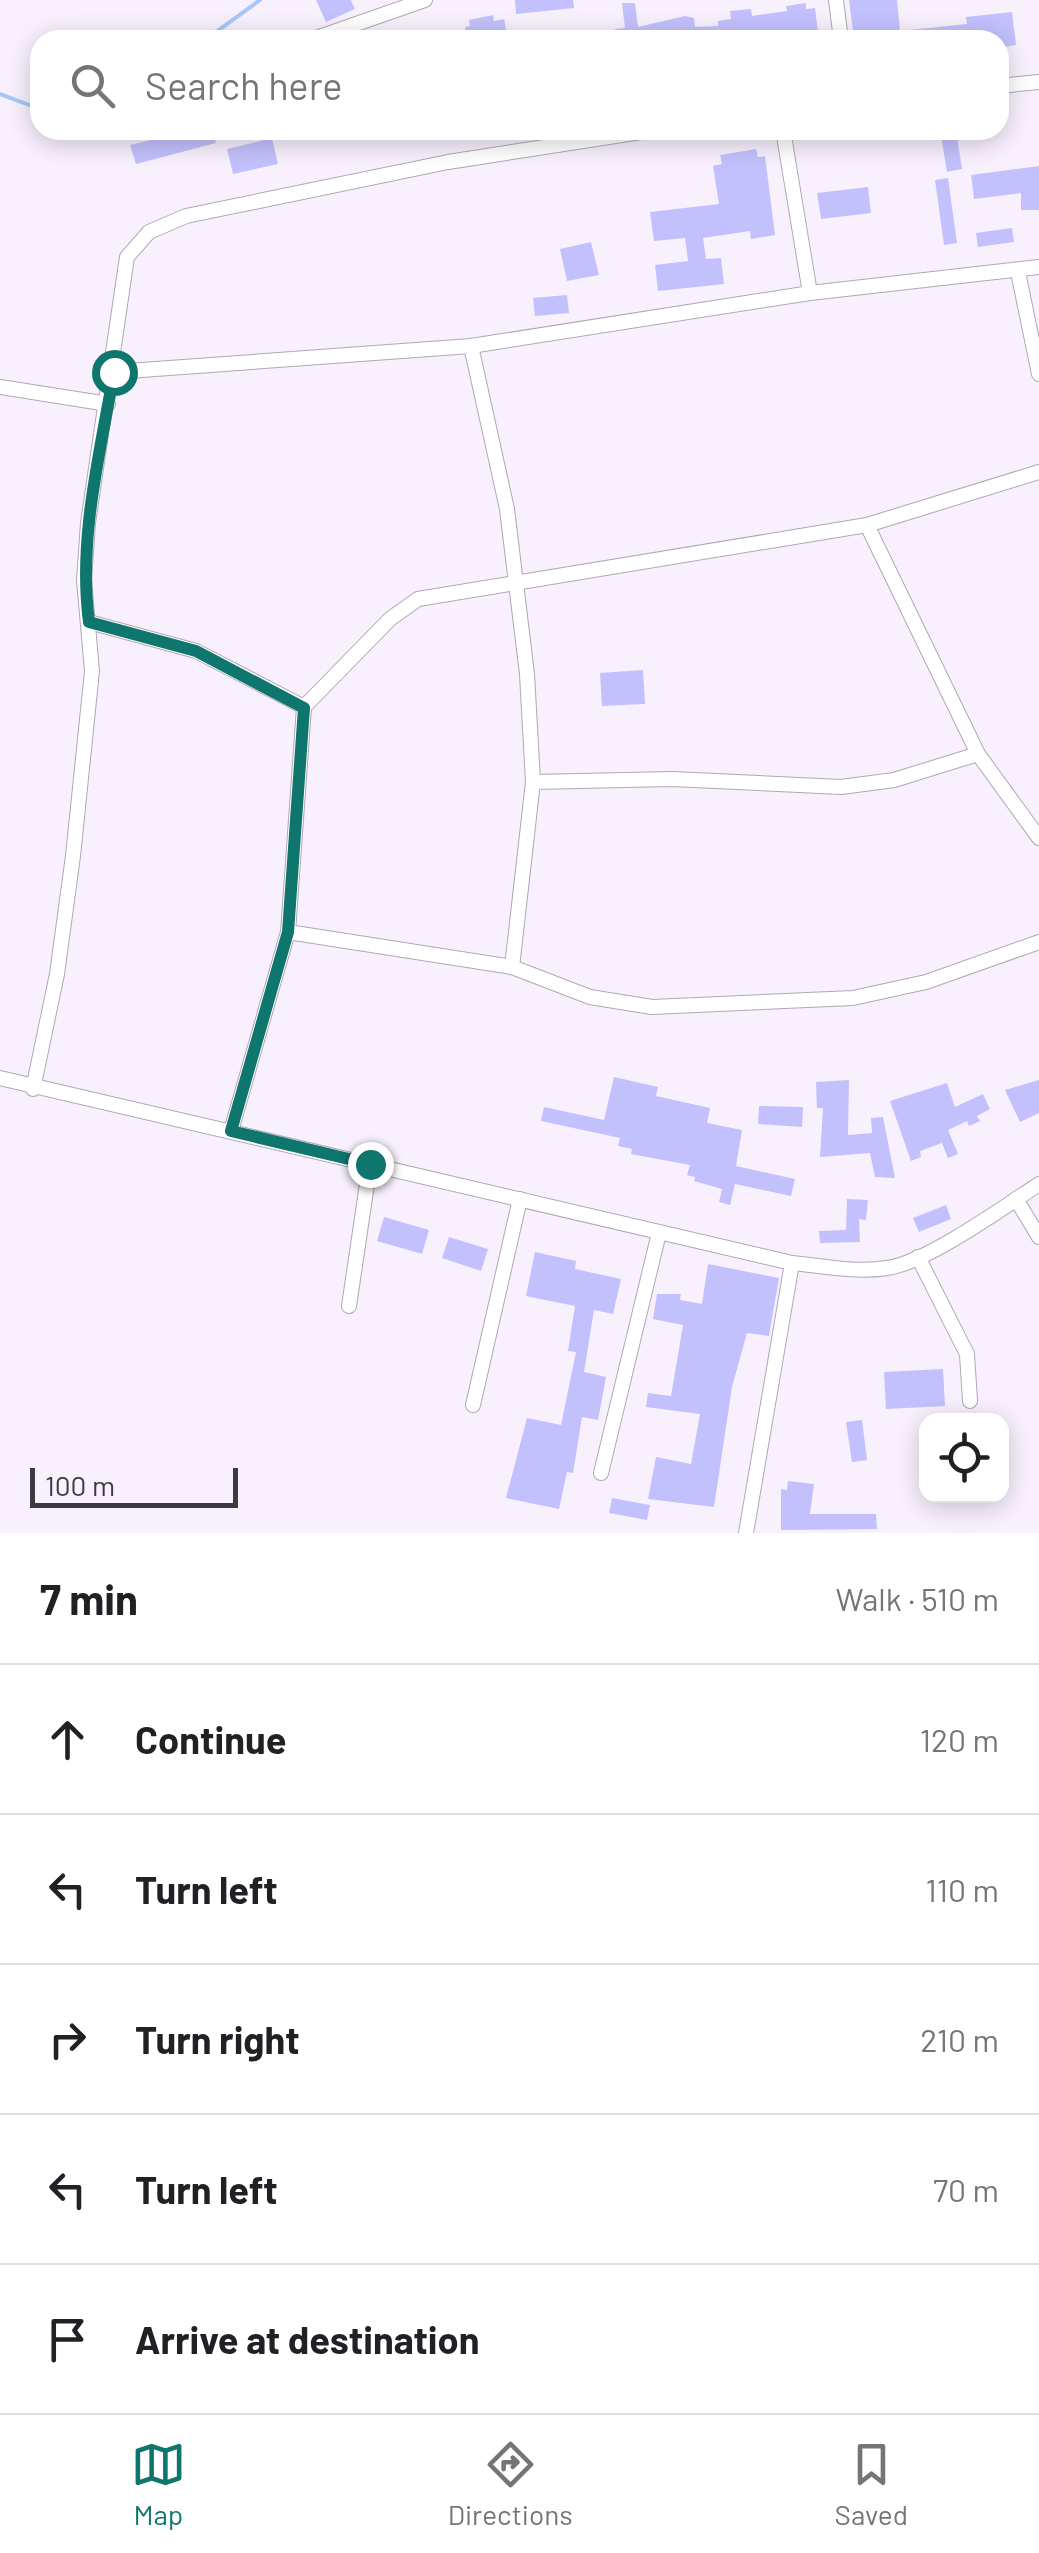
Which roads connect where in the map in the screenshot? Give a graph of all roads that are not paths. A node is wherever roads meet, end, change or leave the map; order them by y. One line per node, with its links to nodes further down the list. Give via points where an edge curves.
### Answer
1 (424, 0): 3 (street)
2 (836, 0): 4 (street)
3 (339, 30)
4 (840, 30)
5 (1039, 82): 6 (street)
6 (1009, 85)
7 (596, 140): 13 (street, via 265,197 149,232 127,257)
8 (785, 140): 11 (street)
9 (1039, 267): 10 (street)
10 (1018, 272): 11 (street); 14 (street)
11 (810, 293): 12 (street)
12 (471, 346): 13 (street); 19 (street)
13 (114, 372): 16 (street)
14 (1039, 374)
15 (0, 386): 16 (street)
16 (108, 404): 20 (street, via 88,523)
17 (1039, 472): 18 (street)
18 (868, 525): 19 (street); 22 (street)
19 (519, 582): 21 (street, via 418,598); 23 (street)
20 (89, 622): 21 (street, via 196,651); 29 (street, via 92,671 72,856)
21 (304, 708): 25 (street)
22 (978, 754): 23 (street, via 894,780 841,787); 24 (street)
23 (533, 782): 27 (street)
24 (1039, 838)
25 (288, 932): 27 (street); 30 (street)
26 (1039, 942): 27 (street, via 926,982 853,998 735,1006 636,1005)
27 (512, 967)
28 (0, 1078): 29 (street)
29 (33, 1089): 30 (street)
30 (231, 1131): 31 (street)
31 (370, 1164): 33 (street); 39 (street)
32 (1039, 1184): 34 (street)
33 (520, 1199): 35 (street); 41 (street)
34 (1016, 1199): 36 (street); 37 (street)
35 (659, 1233): 38 (street); 42 (street)
36 (1039, 1238)
37 (918, 1257): 38 (street, via 860,1270); 40 (street, via 967,1354)
38 (792, 1263): 43 (street)
39 (349, 1306)
40 (970, 1402)
41 (473, 1405)
42 (600, 1473)
43 (746, 1533)

